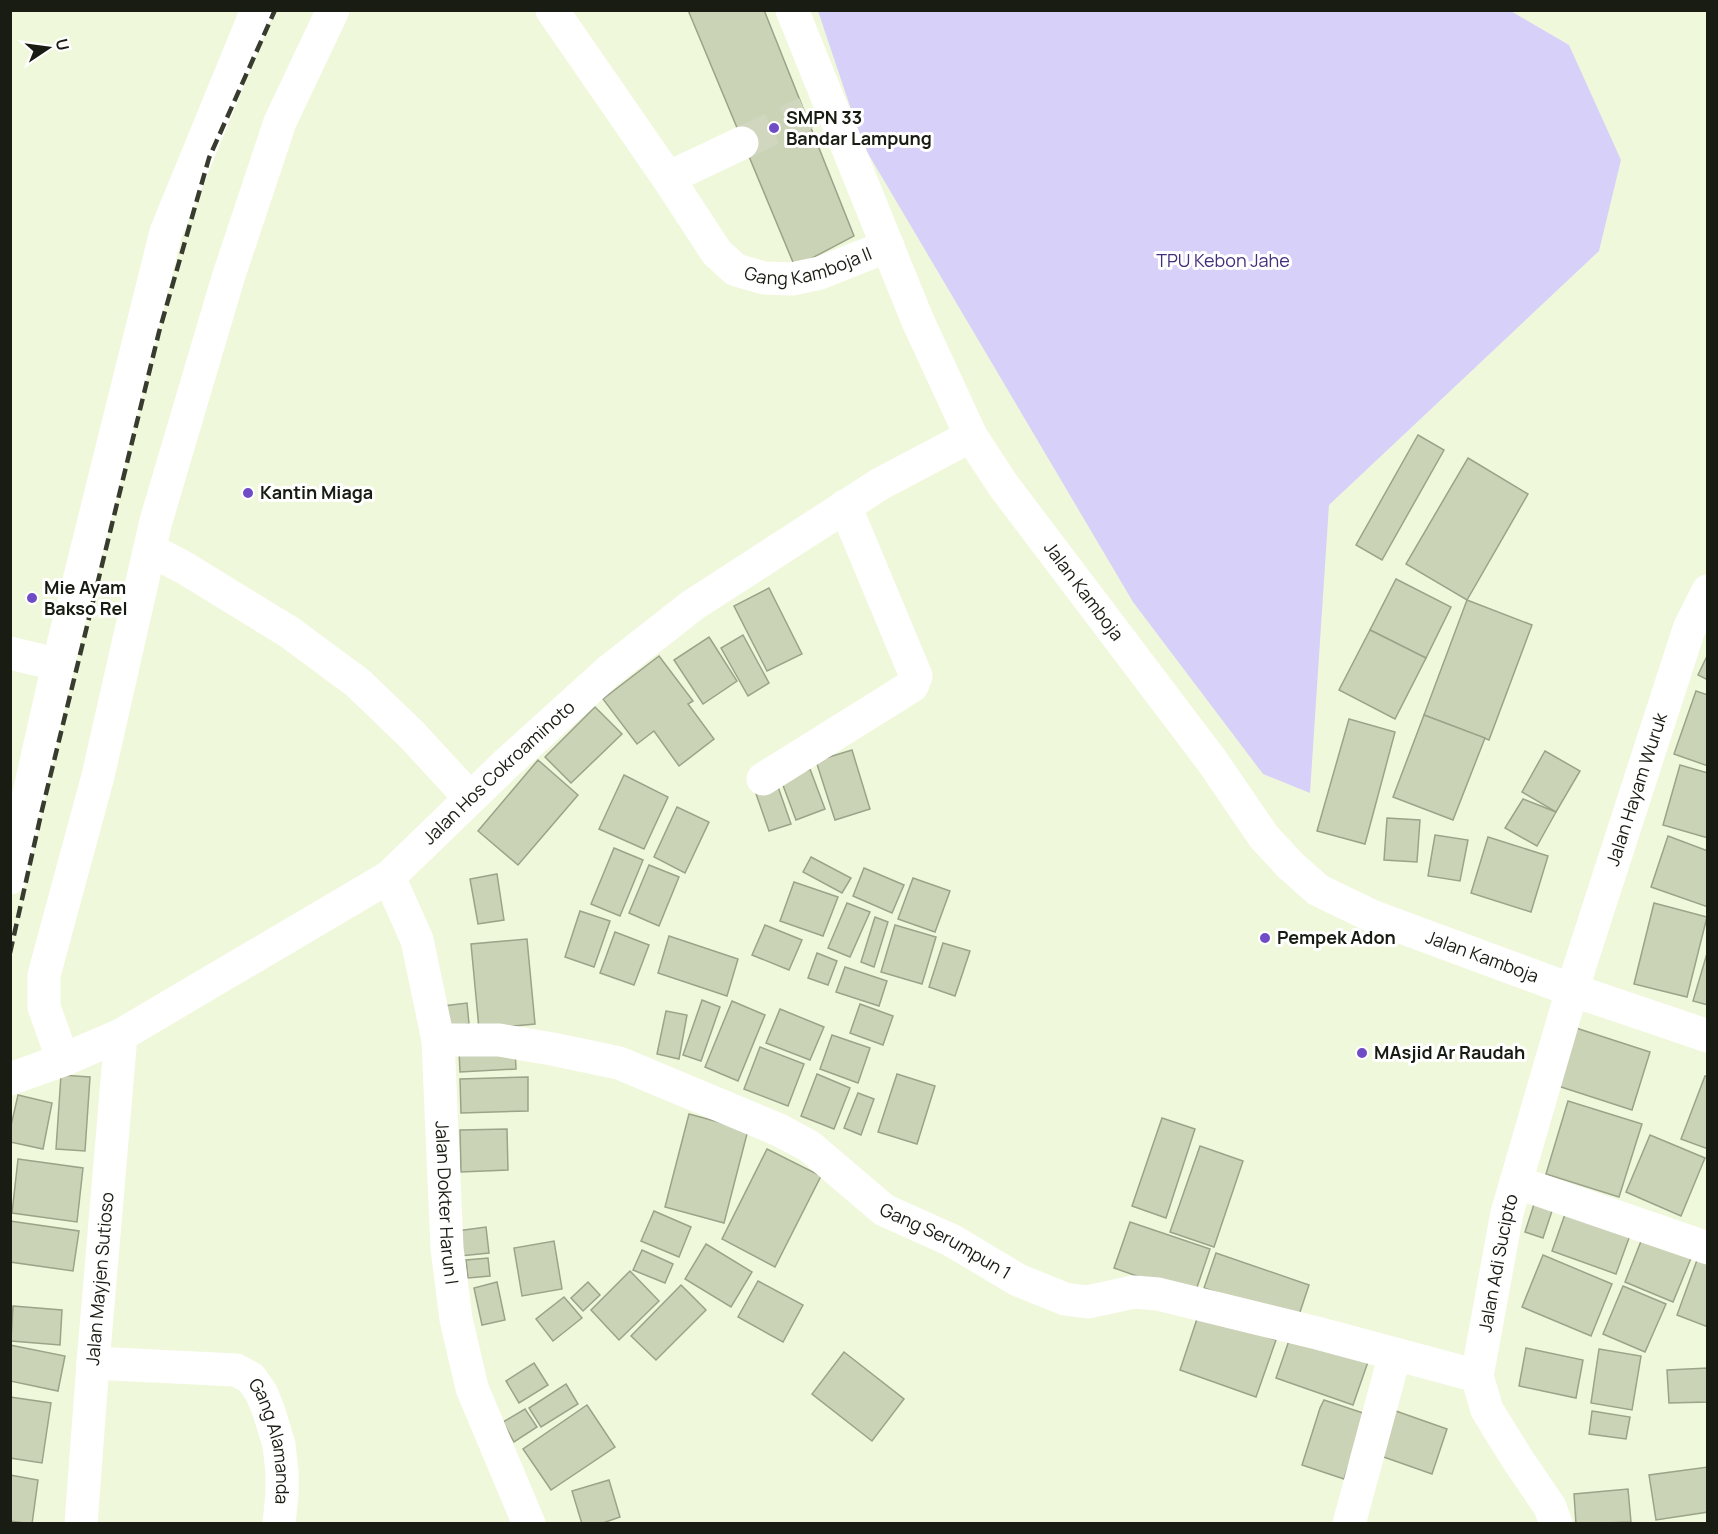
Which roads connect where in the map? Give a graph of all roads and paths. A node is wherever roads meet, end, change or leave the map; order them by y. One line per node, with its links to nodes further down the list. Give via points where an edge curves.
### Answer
1 (257, 10): 15 (street, via 166,232 57,669)
2 (333, 10): 10 (street, via 280,122 228,278)
3 (552, 10): 6 (street, Gang Kamboja II)
4 (792, 10): 7 (street, Jalan Kamboja, via 818,109)
5 (742, 143): 6 (street)
6 (668, 178): 7 (street, Gang Kamboja II, via 717,253 736,270 764,278 792,279 820,273)
7 (888, 246): 8 (street, Jalan Kamboja)
8 (971, 436): 9 (street, Jalan Hos Cokroaminoto); 16 (street, Jalan Kamboja, via 1264,837 1290,865 1318,890 1374,917)
9 (845, 506): 12 (street, via 916,676 912,686); 13 (street, Jalan Hos Cokroaminoto, via 693,605 619,663)
10 (150, 550): 13 (street, via 289,632 358,683); 20 (street, via 99,776 44,975 44,1007)
11 (1707, 591): 16 (street, Jalan Hayam Wuruk, via 1689,629)
12 (763, 779)
13 (470, 798): 14 (street, Jalan Hos Cokroaminoto)
14 (389, 876): 17 (street, Jalan Hos Cokroaminoto); 19 (street, Jalan Dokter Harun I, via 417,940)
15 (10, 878)
16 (1572, 990): 18 (street, Jalan Kamboja); 22 (street, Jalan Adi Sucipto)
17 (121, 1035): 20 (street, Jalan Hos Cokroaminoto); 25 (street, Jalan Mayjen Sutioso)
18 (1707, 1036)
19 (438, 1040): 24 (street, Gang Serumpun 1, via 499,1040 619,1063 780,1130 808,1146 884,1210 951,1240 1018,1280 1065,1299 1087,1302 1134,1292 1158,1294); 29 (street, Jalan Dokter Harun I, via 447,1248 456,1319 472,1388)
20 (63, 1060): 21 (street, Jalan Hos Cokroaminoto)
21 (10, 1079)
22 (1516, 1182): 23 (street); 26 (street, Jalan Adi Sucipto)
23 (1707, 1248)
24 (1395, 1354): 26 (street, Gang Serumpun 1); 30 (street)
25 (93, 1363): 27 (street, Jalan Mayjen Sutioso); 28 (street, Gang Alamanda, via 236,1370 251,1378 262,1394 279,1445)
26 (1477, 1376): 31 (street, Jalan Adi Sucipto, via 1487,1410 1550,1507)
27 (81, 1524)
28 (279, 1524)
29 (529, 1524)
30 (1348, 1524)
31 (1556, 1524)

